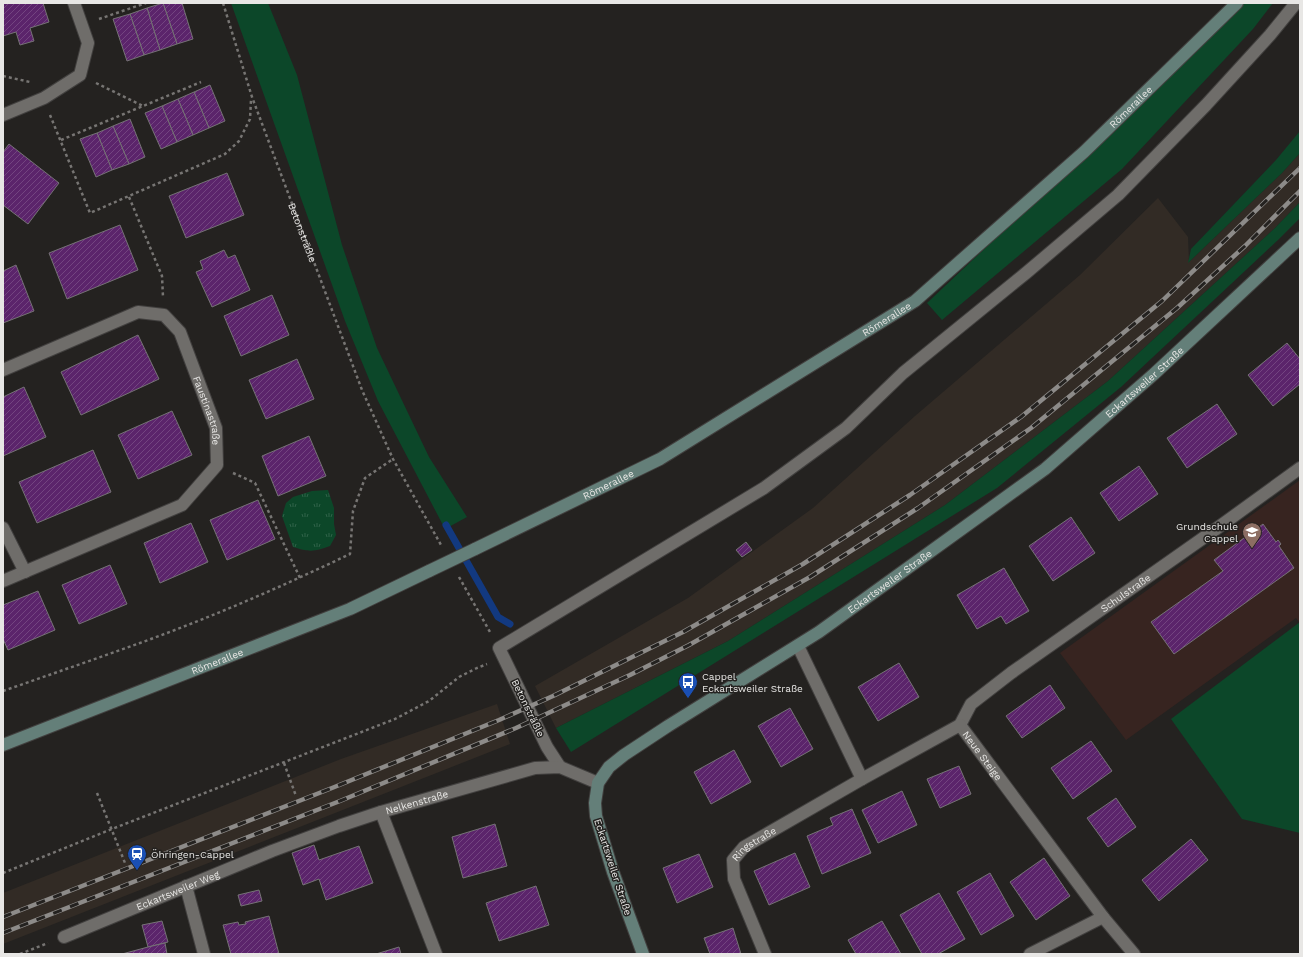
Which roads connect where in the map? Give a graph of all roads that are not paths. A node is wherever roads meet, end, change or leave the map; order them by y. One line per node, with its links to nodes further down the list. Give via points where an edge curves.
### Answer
1 (74, 3): 4 (street, via 88,44 80,75 44,98)
2 (1237, 3): 13 (street, Römerallee, bridge, via 1084,152 915,301 660,459 350,609)
3 (1296, 3): 14 (street, Betonsträßle, via 1211,99 1118,195 903,374 846,428 764,488 699,526 501,653 547,747)
4 (3, 115)
5 (1300, 238): 11 (street, Eckartsweiler Straße, via 1154,374 1045,469)
6 (3, 370): 9 (street, Faustinastraße, via 138,312 164,315 180,332 216,428 217,465 182,505)
7 (1300, 468): 12 (street, Schulstraße, via 1011,673 971,704)
8 (3, 528): 9 (street)
9 (25, 572): 10 (street)
10 (3, 582)
11 (798, 646): 15 (street); 16 (street, Eckartsweiler Straße, via 624,755 609,767)
12 (960, 725): 15 (street, Neue Steige); 19 (street, Neue Steige)
13 (3, 745)
14 (560, 767): 16 (street, Nelkenstraße); 17 (street, Nelkenstraße, via 535,768)
15 (862, 779): 24 (street, Ringstraße, via 744,847 733,860 734,879)
16 (598, 783): 23 (street, Eckartsweiler Straße, via 595,798 596,816)
17 (382, 812): 18 (street, Eckartsweiler Weg, via 272,851); 22 (street, Nelkenstraße)
18 (186, 886): 20 (street, Eckartsweiler Weg); 21 (street)
19 (1103, 917): 25 (street); 26 (street, Neue Steige)
20 (64, 937)
21 (204, 954)
22 (436, 954)
23 (643, 954)
24 (765, 954)
25 (1030, 954)
26 (1134, 954)

